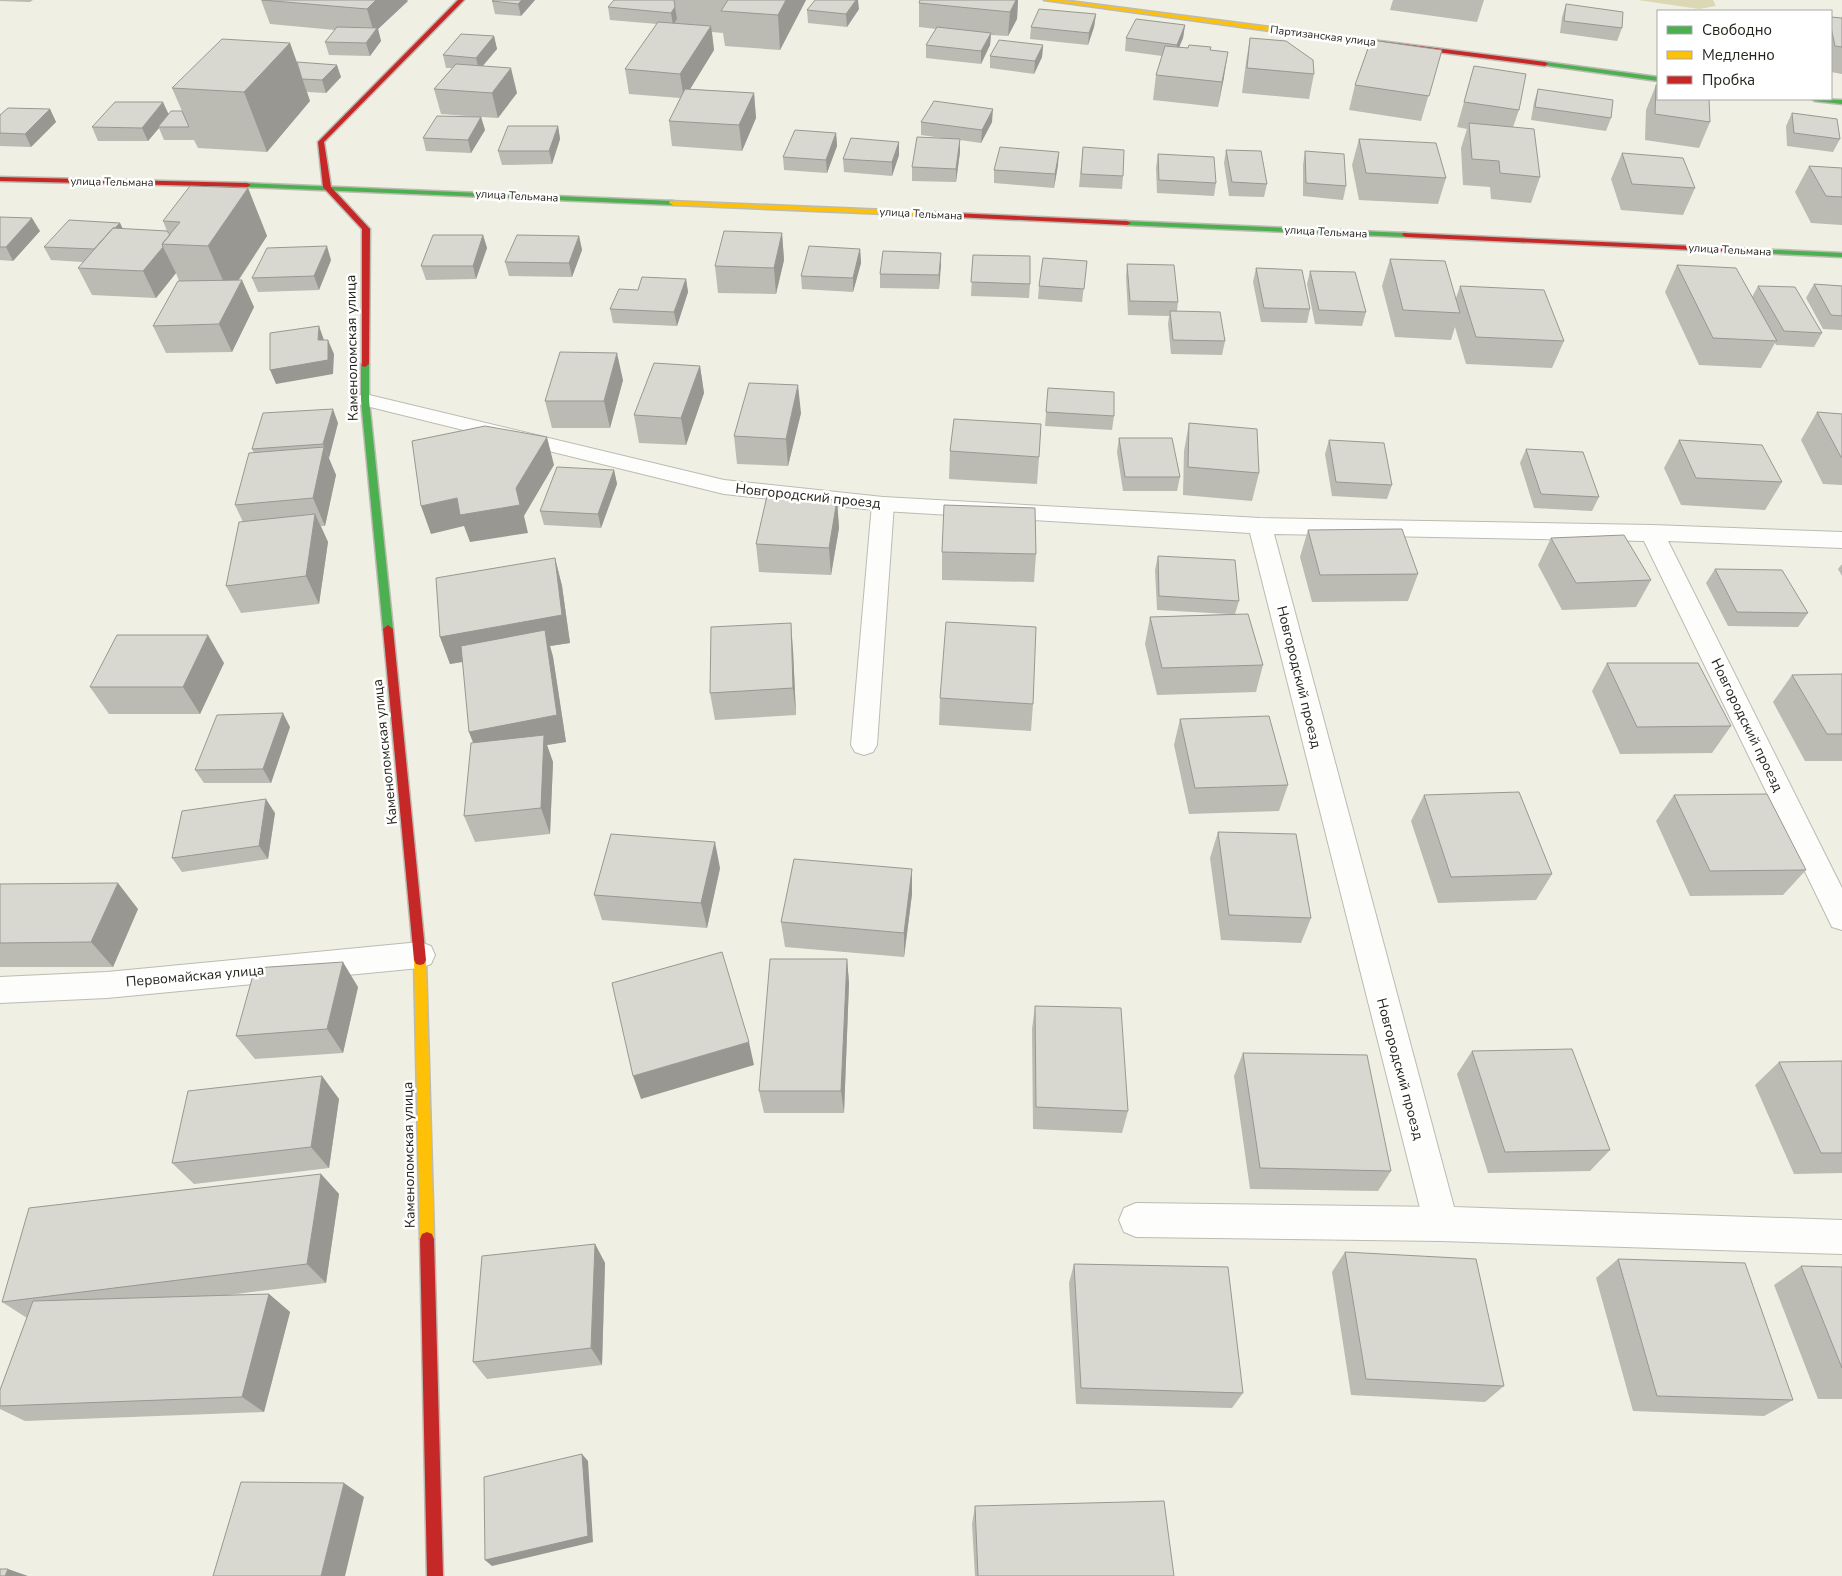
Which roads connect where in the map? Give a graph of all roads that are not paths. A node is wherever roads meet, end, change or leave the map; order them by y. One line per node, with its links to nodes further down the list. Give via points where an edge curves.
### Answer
1 (461, 0): 8 (street, via 321,142)
2 (1047, 0): 3 (street, Партизанская улица)
3 (1078, 2): 4 (street, Партизанская улица)
4 (1657, 79)
5 (1824, 100): 6 (street)
6 (1842, 102)
7 (0, 179): 8 (street, улица Тельмана)
8 (327, 187): 9 (street, улица Тельмана); 10 (street, Каменоломская улица, via 366,229)
9 (1842, 254)
10 (366, 400): 11 (street, Новгородский проезд, via 724,487); 17 (street, Каменоломская улица)
11 (883, 504): 12 (street, Новгородский проезд); 15 (street)
12 (1260, 526): 13 (street, Новгородский проезд); 20 (street, Новгородский проезд)
13 (1652, 533): 14 (street, Новгородский проезд); 16 (street, Новгородский проезд)
14 (1842, 540)
15 (864, 745)
16 (1842, 918)
17 (420, 955): 18 (street, Первомайская улица, via 107,984); 22 (street, Каменоломская улица)
18 (0, 990)
19 (1136, 1220): 20 (street)
20 (1441, 1224): 21 (street)
21 (1842, 1237)
22 (435, 1576)

